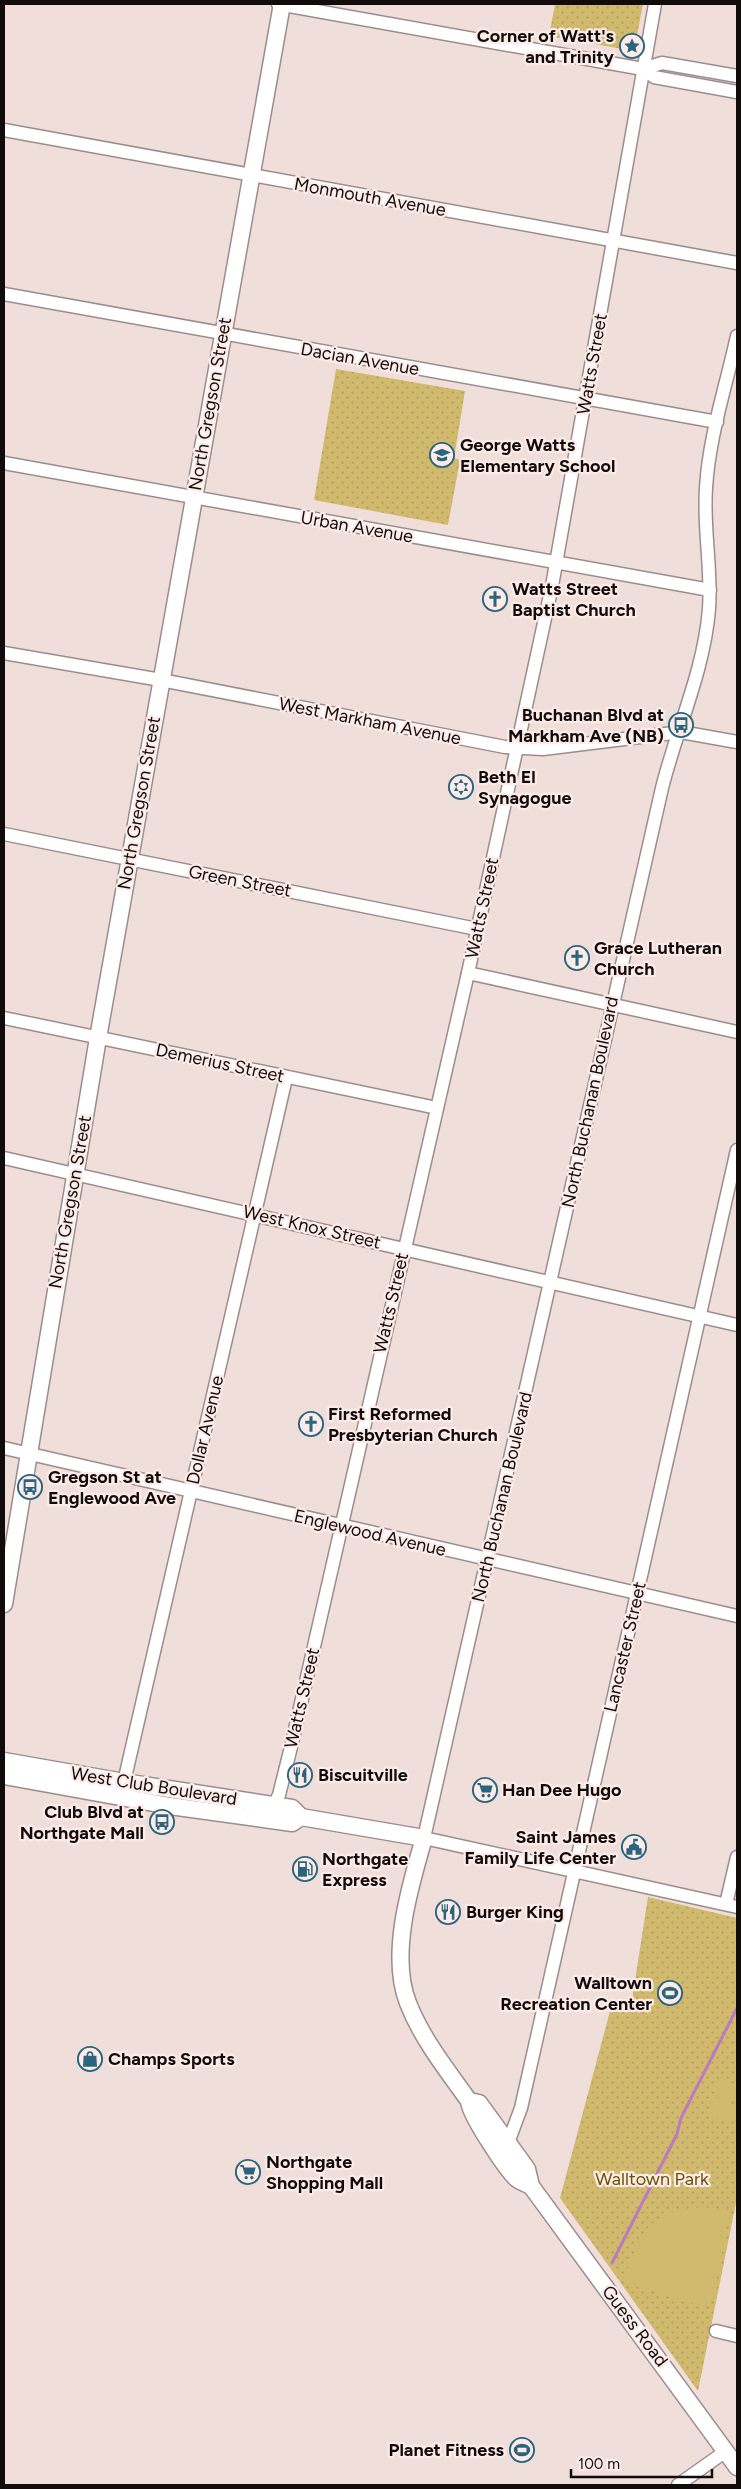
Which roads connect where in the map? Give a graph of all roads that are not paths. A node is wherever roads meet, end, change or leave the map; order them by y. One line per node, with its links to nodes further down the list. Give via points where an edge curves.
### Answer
1 (280, 4): 3 (street); 7 (main road, North Gregson Street)
2 (655, 4): 3 (street, Watts Street)
3 (643, 69): 4 (street, via 662,63); 5 (street, via 654,77); 8 (street, Watts Street)
4 (737, 76)
5 (737, 92)
6 (4, 130): 7 (street, Monmouth Avenue)
7 (251, 176): 8 (street, Monmouth Avenue); 11 (main road, North Gregson Street)
8 (613, 240): 9 (street, Monmouth Avenue); 13 (street, Watts Street)
9 (737, 263)
10 (4, 294): 11 (street, Dacian Avenue)
11 (222, 334): 13 (street, Dacian Avenue); 16 (main road, North Gregson Street)
12 (737, 336): 14 (street, North Buchanan Boulevard)
13 (585, 398): 14 (street, Dacian Avenue); 17 (street, Watts Street)
14 (717, 422): 18 (street, North Buchanan Boulevard, via 706,494)
15 (4, 463): 16 (street, Urban Avenue)
16 (194, 497): 17 (street, Urban Avenue); 20 (main road, North Gregson Street)
17 (556, 564): 18 (street, Urban Avenue); 23 (street, Watts Street)
18 (710, 590): 21 (street, North Buchanan Boulevard, via 701,656)
19 (4, 653): 20 (street, West Markham Avenue)
20 (161, 680): 23 (street, West Markham Avenue); 25 (main road, North Gregson Street)
21 (681, 732): 22 (street, West Markham Avenue); 23 (street, West Markham Avenue, via 543,749); 28 (street, North Buchanan Boulevard, via 668,765)
22 (737, 742)
23 (517, 748): 26 (street, Watts Street)
24 (4, 834): 25 (street, Green Street)
25 (130, 859): 26 (street, Green Street); 31 (main road, North Gregson Street)
26 (477, 929): 27 (street, Watts Street)
27 (468, 974): 28 (street); 33 (street, Watts Street)
28 (612, 1005): 30 (street); 39 (street, North Buchanan Boulevard)
29 (4, 1018): 31 (street, Demerius Street)
30 (737, 1032)
31 (98, 1038): 32 (street, Demerius Street); 36 (main road, North Gregson Street)
32 (286, 1078): 33 (street, Demerius Street); 37 (street, Dollar Avenue)
33 (437, 1108): 38 (street, Watts Street)
34 (737, 1150): 40 (street, Lancaster Street)
35 (4, 1158): 36 (street, West Knox Street)
36 (75, 1174): 37 (street, West Knox Street); 43 (main road, North Gregson Street)
37 (255, 1214): 38 (street, West Knox Street); 44 (street, Dollar Avenue)
38 (404, 1249): 39 (street, West Knox Street); 45 (street, Watts Street)
39 (551, 1282): 40 (street, West Knox Street); 46 (street, North Buchanan Boulevard)
40 (700, 1316): 41 (street, West Knox Street); 47 (street, Lancaster Street)
41 (737, 1325)
42 (4, 1448): 43 (street, Englewood Avenue)
43 (28, 1454): 44 (street, Englewood Avenue); 48 (main road, North Gregson Street)
44 (191, 1491): 45 (street, Englewood Avenue); 52 (street, Dollar Avenue)
45 (340, 1526): 46 (street, Englewood Avenue); 53 (street, Watts Street, via 282,1783)
46 (488, 1559): 47 (street, Englewood Avenue); 56 (street, North Buchanan Boulevard)
47 (637, 1593): 49 (street, Englewood Avenue); 58 (street, Lancaster Street)
48 (4, 1604)
49 (737, 1616)
50 (4, 1761): 52 (main road, West Club Boulevard)
51 (4, 1776): 54 (main road, West Club Boulevard)
52 (124, 1782): 53 (main road, West Club Boulevard)
53 (274, 1805): 54 (main road, via 260,1814); 55 (main road, West Club Boulevard, via 295,1809)
54 (235, 1816): 55 (main road, West Club Boulevard, via 292,1823)
55 (301, 1817): 56 (main road, West Club Boulevard)
56 (424, 1838): 58 (street, West Club Boulevard); 60 (main road, Guess Road, via 403,1928 400,1956 403,1983 418,2024)
57 (737, 1857): 59 (street)
58 (575, 1870): 59 (street, West Club Boulevard); 61 (street, Lancaster Street, via 521,2108)
59 (731, 1905)
60 (469, 2101): 61 (main road, Guess Road, via 479,2103); 62 (main road, Guess Road, via 478,2124 516,2178)
61 (508, 2143): 62 (main road, Guess Road, via 527,2170)
62 (531, 2186): 65 (main road, Guess Road)
63 (716, 2331): 64 (street)
64 (737, 2336)
65 (726, 2451): 66 (main road, Guess Road); 67 (street)
66 (737, 2467)
67 (678, 2485)

